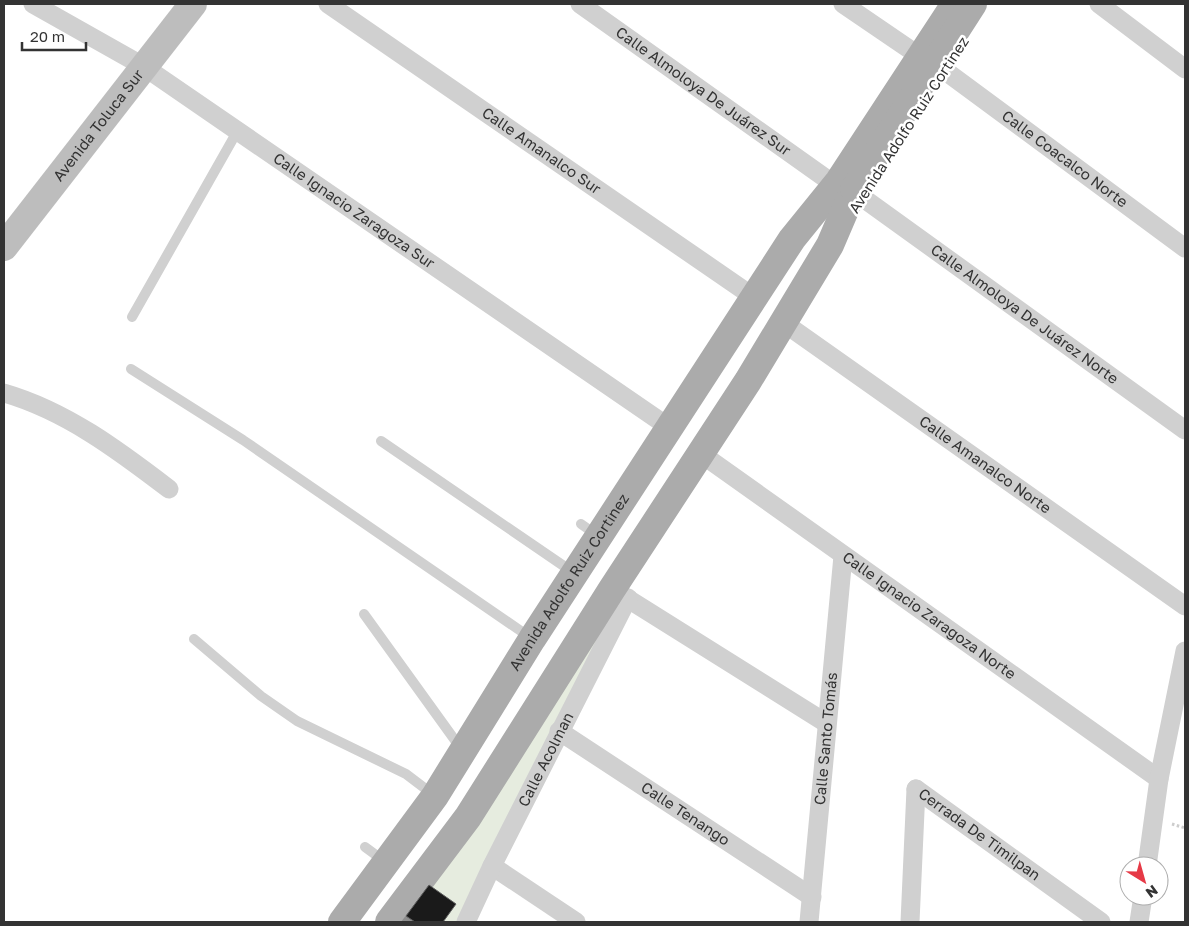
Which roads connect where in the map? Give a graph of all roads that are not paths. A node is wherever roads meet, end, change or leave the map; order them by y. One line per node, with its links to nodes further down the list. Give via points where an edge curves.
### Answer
1 (33, 4): 11 (street, Calle Ignacio Zaragoza Sur)
2 (193, 4): 11 (main road, Avenida Toluca Sur)
3 (328, 4): 18 (street, Calle Amanalco Sur)
4 (580, 4): 15 (street, Calle Almoloya De Juárez Sur)
5 (843, 4): 10 (street)
6 (942, 4): 10 (main road, Avenida Adolfo Ruiz Cortinez)
7 (955, 4): 15 (main road, Avenida Adolfo Ruiz Cortinez)
8 (1099, 4): 12 (street)
9 (979, 6): 13 (main road, Avenida Adolfo Ruiz Cortinez); 15 (main road, Avenida Adolfo Ruiz Cortinez, bridge)
10 (912, 51): 15 (main road, Avenida Adolfo Ruiz Cortinez, via 860,136)
11 (143, 66): 14 (street, Calle Ignacio Zaragoza Sur); 16 (main road, Avenida Toluca Sur)
12 (1185, 69)
13 (944, 70): 15 (main road, Avenida Adolfo Ruiz Cortinez, via 891,150); 17 (street, Calle Coacalco Norte)
14 (238, 130): 19 (lane); 23 (street, Calle Ignacio Zaragoza Sur)
15 (846, 187): 18 (main road, Avenida Adolfo Ruiz Cortinez, via 792,239); 20 (main road, Avenida Adolfo Ruiz Cortinez, via 830,245); 24 (street, Calle Almoloya De Juárez Norte)
16 (4, 247)
17 (1185, 248)
18 (755, 298): 23 (main road, Avenida Adolfo Ruiz Cortinez)
19 (132, 317)
20 (784, 323): 26 (main road, Avenida Adolfo Ruiz Cortinez); 31 (street, Calle Amanalco Norte)
21 (131, 369): 33 (lane, via 243,440)
22 (4, 393): 27 (street, via 66,418 112,446)
23 (670, 428): 29 (main road, Avenida Adolfo Ruiz Cortinez, via 590,530)
24 (1185, 430)
25 (381, 441): 29 (lane)
26 (700, 453): 28 (street, Calle Ignacio Zaragoza Norte); 30 (main road, Avenida Adolfo Ruiz Cortinez)
27 (169, 489)
28 (843, 556): 36 (street, Calle Santo Tomás); 39 (street, Calle Ignacio Zaragoza Norte)
29 (575, 573): 33 (main road, Avenida Adolfo Ruiz Cortinez)
30 (620, 593): 36 (street); 37 (street, Calle Acolman); 48 (main road, Avenida Adolfo Ruiz Cortinez, via 468,817)
31 (1185, 606)
32 (364, 614): 38 (lane)
33 (532, 638): 38 (main road, Avenida Adolfo Ruiz Cortinez)
34 (194, 639): 40 (lane, via 261,696 297,721 406,774)
35 (1185, 651): 39 (street)
36 (826, 723): 45 (street, Calle Santo Tomás)
37 (559, 731): 44 (street, Calle Acolman); 45 (street, Calle Tenango)
38 (463, 750): 40 (main road, Avenida Adolfo Ruiz Cortinez)
39 (1159, 779): 42 (street)
40 (435, 796): 43 (main road, Avenida Adolfo Ruiz Cortinez)
41 (365, 847): 43 (lane)
42 (1148, 856)
43 (387, 863): 47 (main road, Avenida Adolfo Ruiz Cortinez)
44 (492, 866): 49 (street, Calle Acolman); 50 (street)
45 (812, 897): 51 (street, Calle Santo Tomás)
46 (1141, 906): 54 (street)
47 (342, 922)
48 (389, 922)
49 (466, 922)
50 (576, 922)
51 (809, 922)
52 (910, 922): 53 (street, Cerrada De Timilpan, via 916,789)
53 (1101, 922)
54 (1139, 922)

